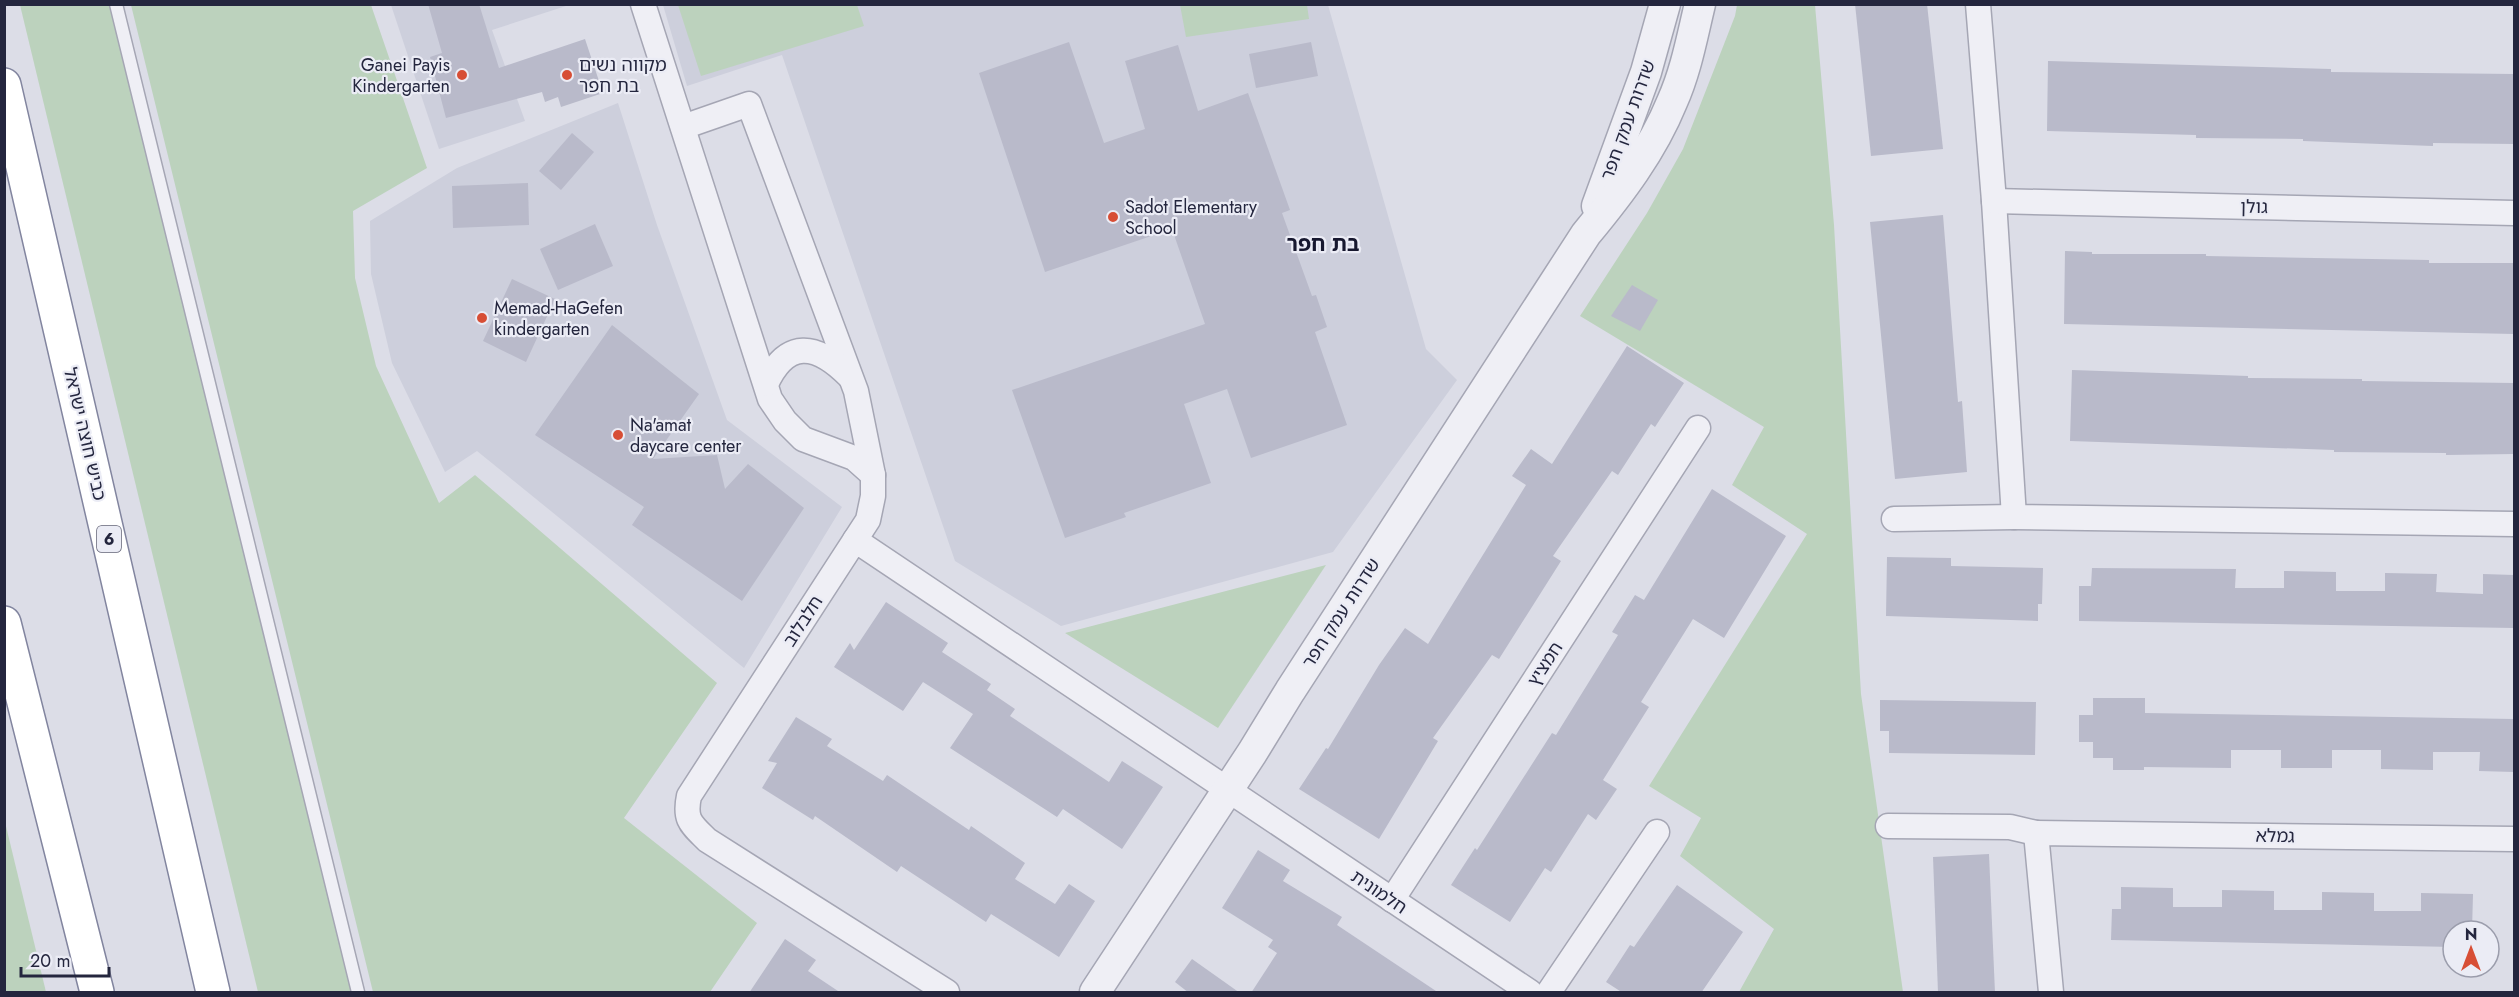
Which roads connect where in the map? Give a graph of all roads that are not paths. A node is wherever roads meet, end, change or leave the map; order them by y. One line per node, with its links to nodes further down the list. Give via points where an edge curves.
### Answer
1 (116, 4): 30 (lane)
2 (643, 4): 7 (street)
3 (1665, 4): 10 (street, שדרות עמק חפר, via 1646,72)
4 (1700, 4): 10 (street, שדרות עמק חפר, via 1686,63 1659,131 1638,168)
5 (1978, 4): 8 (street)
6 (4, 85): 29 (highway, כביש חוצה ישראל / 6)
7 (683, 127): 11 (street, via 749,104); 12 (street)
8 (1994, 201): 9 (street, גולן); 17 (street)
9 (2514, 213)
10 (1586, 234): 22 (street, שדרות עמק חפר)
11 (850, 377): 12 (street, via 822,354 807,349 783,358); 13 (street)
12 (766, 384): 15 (street, via 784,421)
13 (861, 415): 15 (street, via 856,428 847,435 831,441); 16 (street, חלבלוב)
14 (1698, 428): 27 (street, חמציץ)
15 (803, 439): 16 (street, via 854,458)
16 (873, 475): 20 (street, חלבלוב, via 868,520)
17 (2014, 517): 18 (street); 19 (street)
18 (1893, 519)
19 (2514, 524)
20 (855, 540): 22 (street); 31 (street, חלבלוב, via 689,796 686,811 692,825 707,840)
21 (4, 623): 28 (highway)
22 (1228, 791): 27 (street, חלמונית); 32 (street, שדרות עמק חפר)
23 (1888, 826): 25 (street, גמלא, via 2010,827)
24 (1657, 832): 34 (street)
25 (2036, 833): 26 (street, גמלא); 35 (street)
26 (2514, 839)
27 (1392, 900): 33 (street, חלמונית)
28 (97, 993)
29 (213, 993)
30 (358, 993)
31 (947, 993)
32 (1095, 993)
33 (1530, 993)
34 (1550, 993)
35 (2051, 993)

